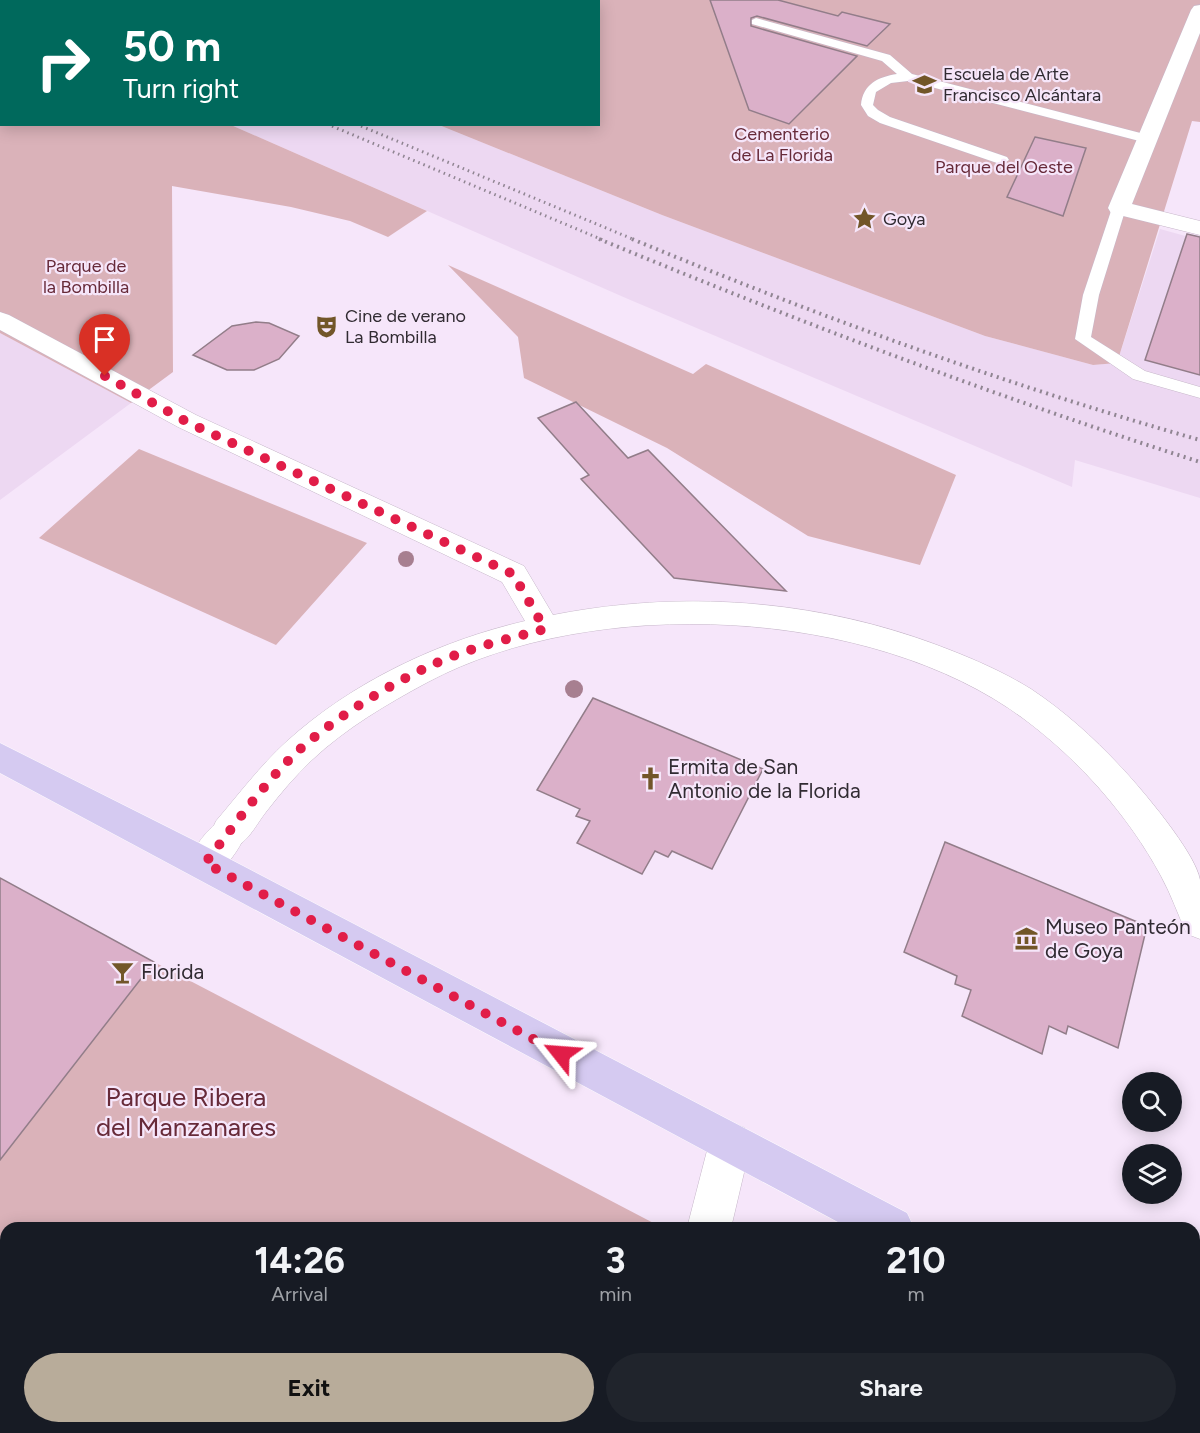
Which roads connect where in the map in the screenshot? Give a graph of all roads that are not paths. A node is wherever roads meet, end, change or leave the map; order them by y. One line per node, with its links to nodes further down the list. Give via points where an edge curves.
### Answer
1 (1200, 10): 4 (street)
2 (756, 22): 3 (lane, via 886,58)
3 (908, 77): 4 (lane); 5 (lane, via 879,82 870,90 867,105 873,113)
4 (1147, 139): 6 (street)
5 (1002, 160)
6 (1119, 208): 7 (street); 9 (lane, via 1091,295 1083,339 1139,375)
7 (1200, 228)
8 (0, 320): 10 (street, via 187,422 513,574)
9 (1200, 393)
10 (545, 629): 12 (street, via 433,664 342,718 300,750 271,779); 13 (street, via 659,613 751,614 856,630 934,656 1004,689 1039,713 1101,768 1151,828 1178,869)
11 (0, 757): 12 (main road)
12 (205, 863): 14 (main road)
13 (1200, 922)
14 (730, 1143): 15 (street); 16 (main road)
15 (710, 1222)
16 (881, 1222)

